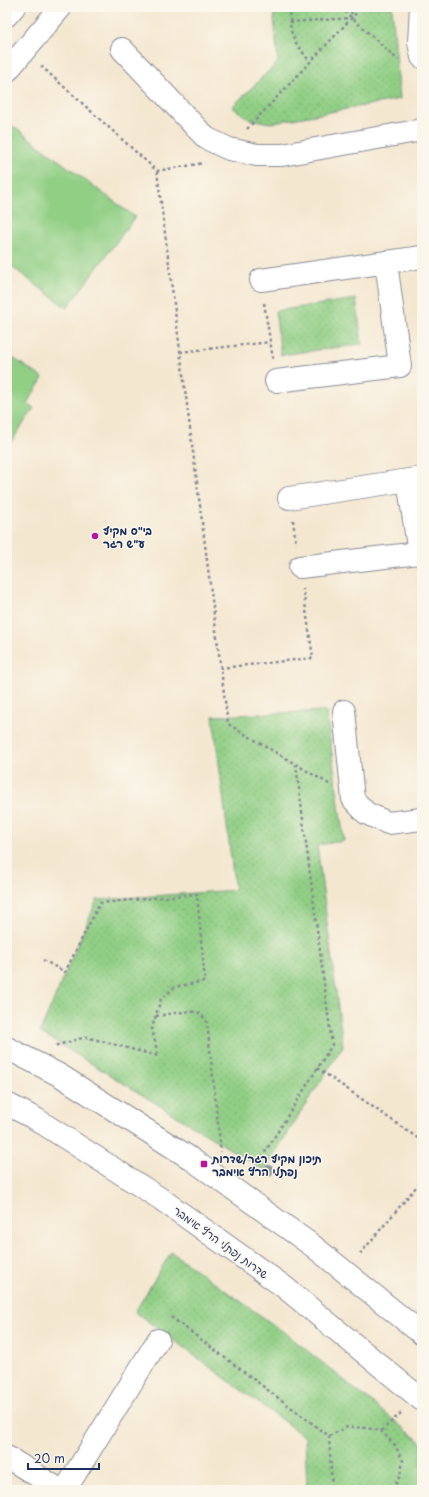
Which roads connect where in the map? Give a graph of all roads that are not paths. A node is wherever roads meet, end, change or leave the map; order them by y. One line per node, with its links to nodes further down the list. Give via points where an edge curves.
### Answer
1 (14, 7): 4 (main road)
2 (61, 7): 7 (main road)
3 (421, 7): 6 (main road)
4 (7, 15)
5 (122, 49): 8 (main road, via 206,138 229,149 258,155 282,155)
6 (421, 52)
7 (7, 71)
8 (422, 130)
9 (422, 257): 10 (main road)
10 (386, 262): 11 (main road); 12 (main road, via 400,366)
11 (261, 280)
12 (276, 381)
13 (415, 479): 14 (main road); 15 (main road, via 419,553)
14 (289, 498)
15 (300, 567)
16 (344, 711): 17 (main road, via 354,799 366,813 388,823)
17 (422, 819)
18 (14, 1051): 20 (main road, via 68,1080 190,1158 313,1246)
19 (7, 1104): 22 (main road, שדרות נפתלי הרץ אימבר, via 36,1119 180,1213 282,1286)
20 (422, 1334)
21 (158, 1340): 25 (main road)
22 (422, 1400)
23 (7, 1457): 24 (main road)
24 (60, 1490)
25 (65, 1490)

